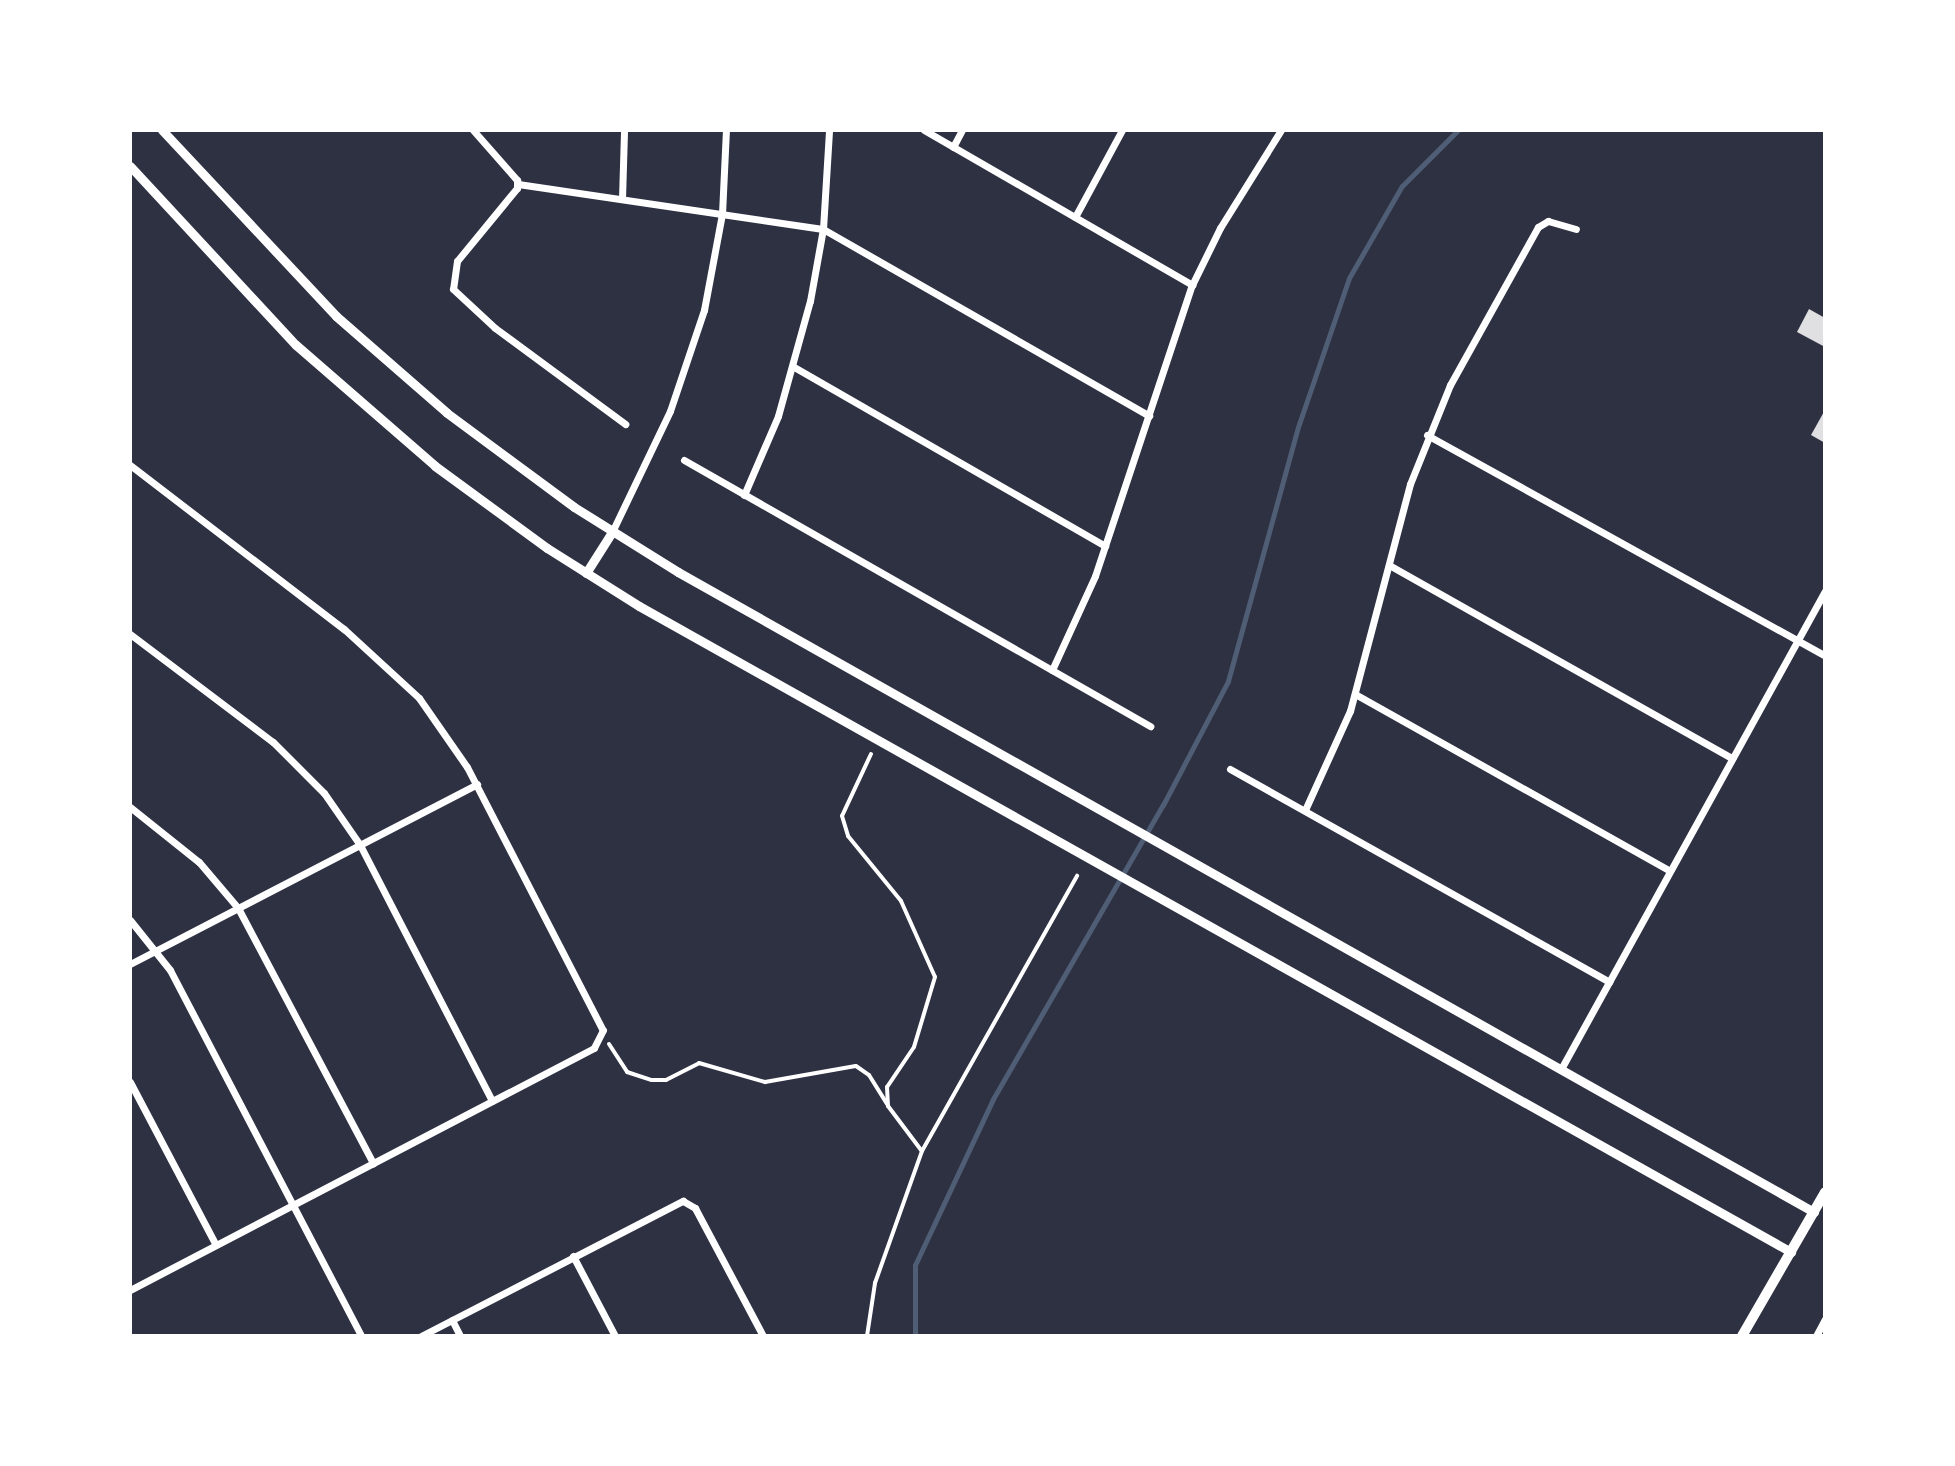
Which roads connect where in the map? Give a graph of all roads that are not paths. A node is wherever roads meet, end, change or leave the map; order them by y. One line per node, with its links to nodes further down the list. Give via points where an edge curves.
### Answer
1 (162, 130): 26 (street, via 280,262 388,363 506,458)
2 (473, 130): 12 (street)
3 (624, 130): 13 (street)
4 (726, 130): 14 (street)
5 (829, 130): 16 (street)
6 (924, 130): 10 (street)
7 (962, 130): 10 (street)
8 (1122, 130): 15 (street)
9 (1281, 130): 18 (street, via 1220,228)
10 (953, 147): 15 (street)
11 (130, 166): 29 (street, via 240,288 358,402 492,510)
12 (518, 184): 13 (street); 21 (street, via 457,261 453,289 495,328)
13 (622, 199): 14 (street)
14 (722, 214): 16 (street); 26 (street, via 690,358 651,457)
15 (1075, 217): 18 (street)
16 (823, 229): 19 (street); 20 (street)
17 (1576, 229): 22 (street, via 1548,221 1538,227)
18 (1192, 285): 20 (street)
19 (794, 367): 25 (street); 27 (street)
20 (1149, 416): 27 (street)
21 (625, 424)
22 (1427, 435): 28 (street); 32 (street)
23 (684, 460): 25 (street)
24 (130, 465): 40 (street, via 390,668 436,719)
25 (744, 495): 34 (street)
26 (612, 532): 29 (street); 52 (street)
27 (1105, 546): 34 (street)
28 (1389, 565): 35 (street); 38 (street)
29 (586, 573): 62 (street)
30 (1825, 591): 32 (street)
31 (130, 634): 43 (street, via 282,751 324,793)
32 (1797, 641): 33 (street); 38 (street)
33 (1825, 656)
34 (1052, 670): 36 (street)
35 (1355, 694): 42 (street); 44 (street)
36 (1150, 726)
37 (871, 754): 55 (lane, via 842,816 848,836 901,901 935,977 914,1047 887,1087)
38 (1732, 758): 44 (street)
39 (1230, 769): 42 (street)
40 (477, 784): 43 (street); 54 (street, via 603,1030 594,1048)
41 (130, 807): 46 (street, via 199,862)
42 (1305, 810): 50 (street)
43 (360, 845): 46 (street); 54 (street)
44 (1669, 870): 50 (street)
45 (1077, 876): 56 (lane)
46 (238, 908): 48 (street); 57 (street)
47 (130, 920): 48 (street)
48 (157, 950): 49 (street); 59 (street)
49 (130, 964)
50 (1609, 982): 52 (street)
51 (609, 1044): 55 (lane, via 627,1072 652,1080 666,1080 699,1063 765,1082 856,1066 869,1075)
52 (1561, 1069): 60 (street)
53 (130, 1082): 61 (street)
54 (492, 1101): 57 (street)
55 (888, 1106): 56 (lane)
56 (922, 1151): 72 (lane, via 875,1283)
57 (373, 1163): 59 (street)
58 (1825, 1192): 60 (main road)
59 (292, 1205): 61 (street); 67 (street)
60 (1814, 1212): 62 (main road)
61 (216, 1245): 64 (street)
62 (1791, 1252): 73 (main road)
63 (573, 1256): 66 (street); 70 (street); 71 (street, via 675,1202 689,1202)
64 (130, 1290)
65 (1825, 1319): 74 (street)
66 (452, 1320): 68 (street); 69 (street)
67 (361, 1336)
68 (421, 1336)
69 (460, 1336)
70 (615, 1336)
71 (763, 1336)
72 (867, 1336)
73 (1742, 1336)
74 (1816, 1336)

